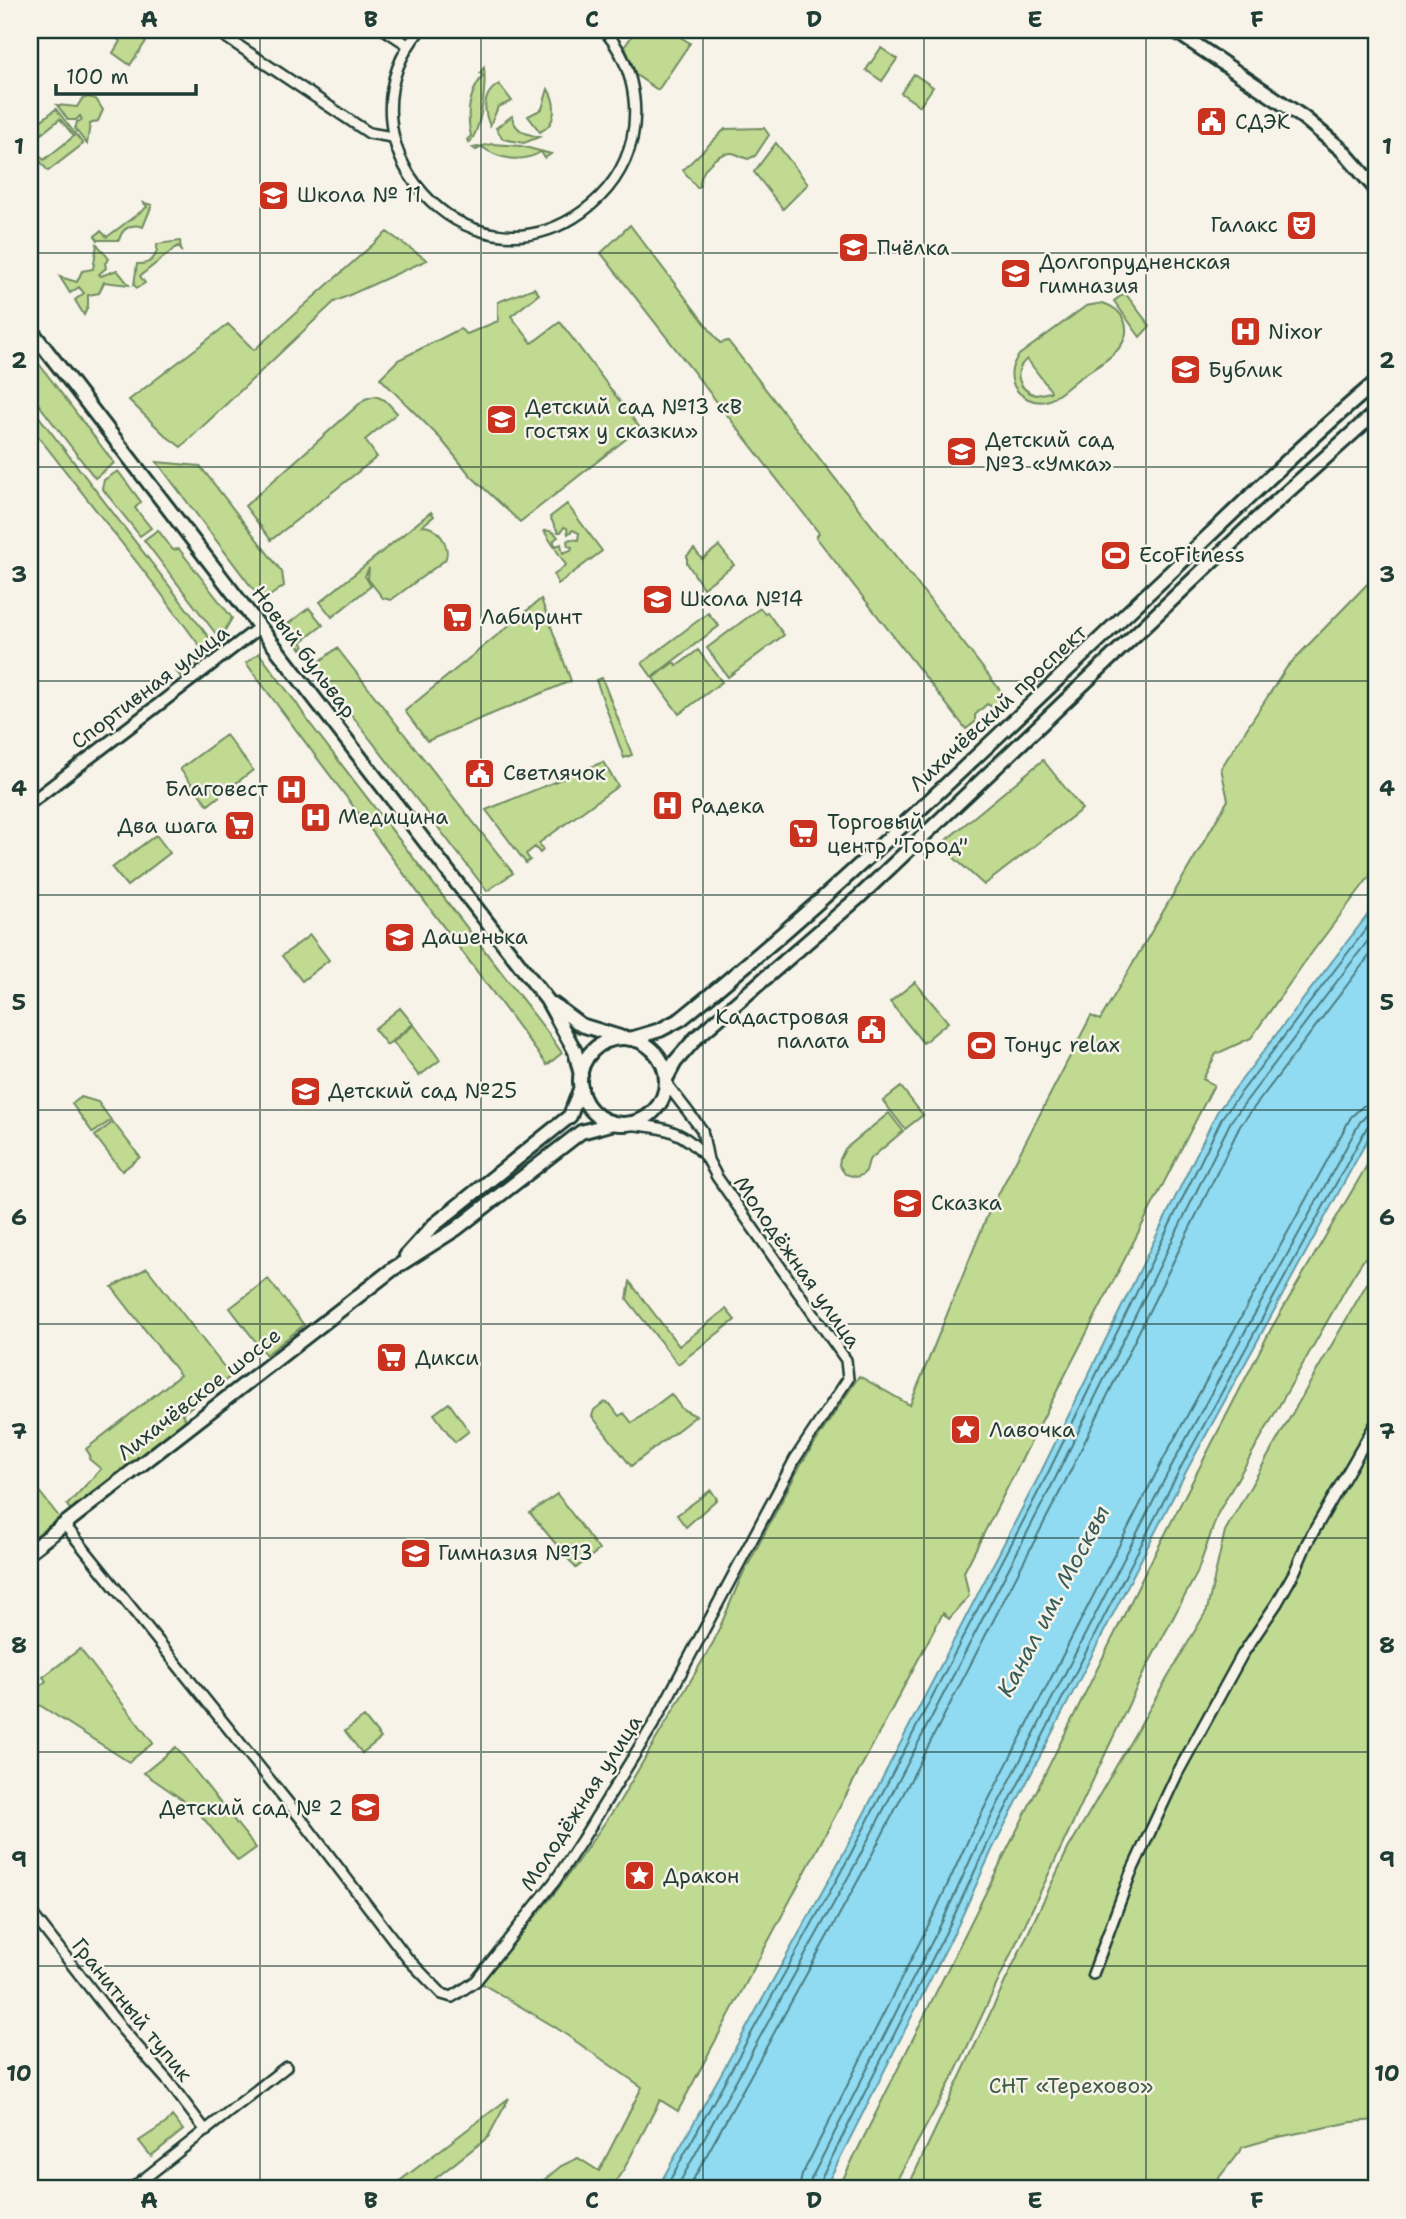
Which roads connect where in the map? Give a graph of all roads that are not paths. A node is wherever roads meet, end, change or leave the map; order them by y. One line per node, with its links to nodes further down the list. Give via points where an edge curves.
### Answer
1 (215, 30): 7 (street, via 369,133)
2 (386, 30): 6 (street)
3 (420, 30): 6 (street)
4 (604, 30): 7 (street, via 629,74 635,101 631,142 606,190 565,222 540,230 501,233 476,228 441,211 422,194 400,162)
5 (1174, 30): 8 (main road, via 1312,124)
6 (408, 45): 7 (street, via 392,85)
7 (392, 137)
8 (1376, 189)
9 (30, 329): 12 (main road, Новый бульвар)
10 (1376, 382): 15 (main road, Лихачёвский проспект, via 773,942 681,1019)
11 (1376, 412): 17 (main road, Лихачёвский проспект, via 859,897 696,1038)
12 (260, 627): 13 (street, Спортивная улица); 14 (main road, Новый бульвар)
13 (30, 803)
14 (547, 1000): 15 (main road, Новый бульвар, via 581,1025); 16 (main road, Новый бульвар, via 575,1051)
15 (627, 1038): 16 (main road, Лихачёвский проспект, via 596,1048 584,1065); 17 (main road, via 656,1053)
16 (581, 1081): 18 (main road, via 593,1111); 20 (main road, Лихачёвское шоссе, via 570,1116 434,1225)
17 (666, 1081): 18 (main road, Лихачёвский проспект, via 657,1108 643,1119); 19 (street, Молодёжная улица, via 702,1130)
18 (620, 1123): 19 (street, Молодёжная улица, via 675,1132 691,1140); 20 (main road, Лихачёвское шоссе, via 581,1132 456,1229)
19 (708, 1160): 22 (street, Молодёжная улица, via 846,1360 848,1379 795,1459 656,1720 582,1840 476,1981 452,1997 442,1994 408,1959)
20 (394, 1269): 22 (main road, Лихачёвское шоссе)
21 (1376, 1423): 25 (street, via 1177,1774 1130,1875)
22 (64, 1524): 23 (main road, Лихачёвское шоссе)
23 (30, 1551)
24 (30, 1911): 27 (street, Гранитный тупик)
25 (1093, 1974)
26 (286, 2067): 27 (street)
27 (206, 2131): 28 (street)
28 (131, 2189)

